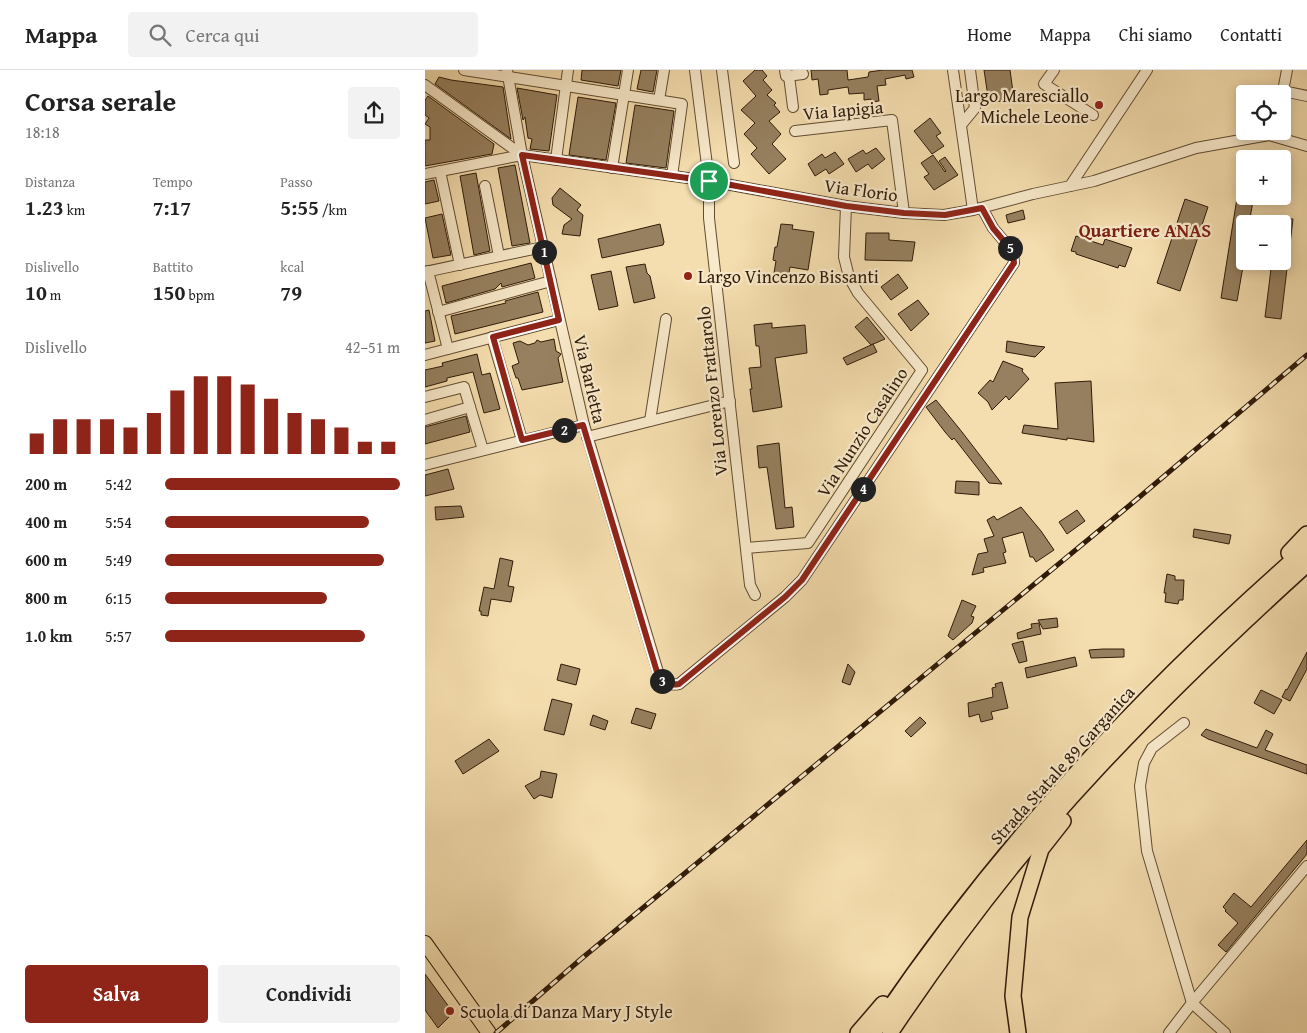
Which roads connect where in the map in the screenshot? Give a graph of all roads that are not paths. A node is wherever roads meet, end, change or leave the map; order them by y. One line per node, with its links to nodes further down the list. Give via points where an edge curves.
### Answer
1 (464, 70): 13 (street)
2 (568, 70): 16 (street)
3 (628, 70): 17 (street)
4 (664, 70): 19 (street)
5 (695, 70): 32 (street, Via Lorenzo Frattarolo)
6 (722, 70): 27 (street)
7 (953, 70): 22 (street)
8 (970, 70): 22 (street, via 975,108)
9 (1054, 70): 21 (street, via 1045,84)
10 (1147, 70): 34 (street)
11 (1287, 70): 18 (street, via 1283,91)
12 (787, 73): 14 (street); 20 (street)
13 (508, 74): 16 (street); 25 (street, Via Barletta)
14 (803, 74)
15 (425, 85): 25 (street, Via Florio)
16 (566, 86): 17 (street); 26 (street)
17 (624, 95): 19 (street); 28 (street)
18 (1307, 96)
19 (659, 100): 31 (street, via 681,104)
20 (793, 107)
21 (1093, 115)
22 (961, 125): 36 (street)
23 (795, 131): 37 (street, Via Iapigia, via 892,120)
24 (1307, 146): 34 (street, Via Florio, via 1269,135 1196,148)
25 (522, 155): 26 (street, Via Florio); 29 (street); 38 (street, Via Barletta)
26 (555, 160): 28 (street, Via Florio)
27 (734, 164)
28 (612, 168): 31 (street, Via Florio)
29 (440, 171): 30 (street); 40 (street)
30 (425, 174)
31 (673, 176): 32 (street, Via Florio)
32 (709, 181): 35 (street, Via Florio); 50 (street, Via Lorenzo Frattarolo, via 709,218)
33 (485, 186): 39 (street)
34 (1070, 186): 36 (street, Via Florio)
35 (846, 206): 37 (street, Via Florio); 60 (street, Via Nunzio Casalino, via 844,257 849,277 858,293 922,370 808,543)
36 (977, 209): 37 (street, Via Florio, via 945,215); 55 (street, Via Barletta, via 1013,252 1014,263 802,580 679,684 663,682 657,672)
37 (904, 213)
38 (543, 247): 39 (street); 42 (street, Via Barletta)
39 (499, 256): 40 (street)
40 (460, 264): 41 (street)
41 (426, 272): 43 (street)
42 (551, 281): 43 (street); 45 (street, Via Barletta)
43 (438, 312): 47 (street)
44 (667, 319): 53 (street)
45 (559, 320): 46 (street); 54 (street, Via Barletta)
46 (493, 337): 47 (street); 56 (street)
47 (448, 349): 48 (street)
48 (425, 355)
49 (425, 397): 51 (street, via 464,387)
50 (730, 402): 53 (street); 60 (street, Via Lorenzo Frattarolo)
51 (469, 407): 52 (street); 57 (street)
52 (425, 420)
53 (650, 421): 55 (street)
54 (583, 425): 55 (street, Via Barletta); 56 (street)
55 (587, 437)
56 (522, 440): 57 (street)
57 (483, 450): 58 (street)
58 (425, 465)
59 (1307, 534): 63 (highway)
60 (746, 548): 64 (street, Via Lorenzo Frattarolo, via 750,585)
61 (1307, 548): 63 (highway, Strada Statale 89 Garganica)
62 (1307, 564): 65 (highway, Strada Statale 89 Garganica)
63 (1269, 581): 68 (highway, Strada Statale 89 Garganica, via 1110,735 1024,832)
64 (755, 595)
65 (1153, 709): 76 (highway, Strada Statale 89 Garganica, via 1033,841 943,956); 77 (highway, via 1041,849 1019,917 1013,996)
66 (1184, 723): 71 (street, via 1153,748 1144,763 1140,786 1147,851)
67 (1307, 866): 71 (street)
68 (948, 926): 74 (highway); 75 (highway, Strada Statale 89 Garganica)
69 (425, 943): 70 (main road)
70 (465, 998): 72 (main road); 73 (main road)
71 (1192, 1003): 78 (street); 79 (street)
72 (482, 1033)
73 (489, 1033)
74 (858, 1033)
75 (873, 1033)
76 (890, 1033)
77 (1019, 1033)
78 (1169, 1033)
79 (1225, 1033)

